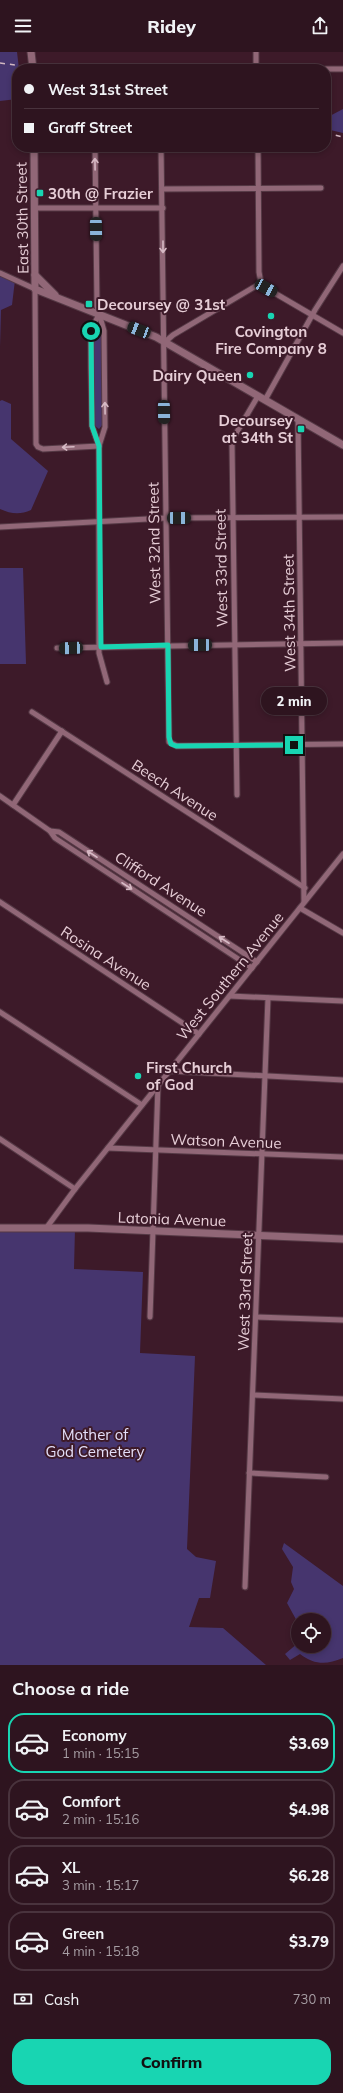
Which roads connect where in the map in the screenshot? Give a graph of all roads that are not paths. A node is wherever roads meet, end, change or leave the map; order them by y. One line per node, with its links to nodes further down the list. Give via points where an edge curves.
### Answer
1 (31, 52): 3 (main road)
2 (256, 52): 4 (street)
3 (32, 64)
4 (256, 64)
5 (343, 68): 6 (street)
6 (331, 69)
7 (34, 152): 14 (main road, East 30th Street)
8 (95, 152): 16 (street, one-way to 8)
9 (161, 152): 13 (street, West 32nd Street)
10 (258, 152): 11 (street)
11 (258, 188): 12 (street); 13 (street); 20 (street)
12 (321, 188)
13 (162, 189): 15 (street, West 32nd Street)
14 (35, 208): 16 (street); 19 (main road, East 30th Street)
15 (162, 208): 16 (street); 26 (street, West 32nd Street, one-way to 26)
16 (96, 209): 23 (street)
17 (343, 266): 24 (street, West 33rd Street)
18 (0, 273): 21 (street)
19 (36, 275): 21 (main road, East 30th Street); 22 (main road)
20 (261, 283): 24 (street); 26 (street)
21 (35, 289): 22 (main road); 30 (street, one-way to 21, via 43,449 36,444)
22 (58, 298): 23 (main road)
23 (99, 314): 26 (main road); 30 (street, one-way to 23, via 105,427 104,331); 30 (street, via 91,331 92,426)
24 (312, 315): 25 (street); 27 (street, West 33rd Street)
25 (343, 333)
26 (165, 342): 27 (main road); 34 (street, West 32nd Street)
27 (262, 398): 28 (main road); 31 (street, West 33rd Street, via 234,437 232,444)
28 (298, 419): 29 (main road); 32 (street, West 34th Street)
29 (343, 445)
30 (99, 446): 35 (street)
31 (233, 517): 32 (street); 34 (street); 37 (street, West 33rd Street)
32 (299, 517): 33 (street); 38 (street, West 34th Street)
33 (343, 517)
34 (166, 518): 35 (street); 40 (street, West 32nd Street)
35 (100, 522): 36 (street); 41 (street)
36 (0, 527)
37 (234, 644): 38 (street); 40 (street); 48 (street, West 33rd Street)
38 (301, 644): 39 (street); 46 (street, West 34th Street)
39 (343, 644)
40 (168, 645): 41 (street); 48 (street, West 32nd Street, via 171,744)
41 (101, 647): 42 (street); 43 (street)
42 (57, 648)
43 (107, 682)
44 (32, 712): 45 (street, Beech Avenue)
45 (62, 731): 51 (street); 54 (street, Beech Avenue)
46 (302, 744): 47 (street); 48 (street); 54 (street, West 34th Street)
47 (343, 744)
48 (236, 746): 49 (street, West 33rd Street)
49 (237, 795)
50 (0, 796): 51 (street, Clifford Avenue)
51 (13, 805): 52 (street, Clifford Avenue)
52 (50, 830): 59 (street, Clifford Avenue, one-way to 52, via 59,832); 60 (street, Clifford Avenue, one-way to 60, via 55,838)
53 (343, 854): 56 (street, West Southern Avenue)
54 (305, 888): 56 (street, West 34th Street)
55 (0, 902): 65 (street, Rosina Avenue)
56 (304, 902): 57 (street, West Southern Avenue)
57 (300, 908): 58 (street); 59 (street, West Southern Avenue)
58 (343, 933)
59 (257, 962): 60 (street, West Southern Avenue)
60 (252, 968): 61 (street, West Southern Avenue)
61 (230, 996): 62 (street); 65 (street, West Southern Avenue)
62 (268, 998): 63 (street); 67 (street, West 33rd Street)
63 (343, 1001)
64 (0, 1012): 70 (street)
65 (199, 1034): 66 (street, West Southern Avenue)
66 (170, 1071): 67 (street); 69 (street, West Southern Avenue)
67 (265, 1076): 68 (street); 74 (street, West 33rd Street)
68 (343, 1080)
69 (158, 1085): 70 (street, West Southern Avenue); 73 (street)
70 (142, 1105): 72 (street, West Southern Avenue)
71 (0, 1139): 76 (street)
72 (108, 1148): 73 (street, Watson Avenue); 76 (street, West Southern Avenue)
73 (157, 1150): 74 (street, Watson Avenue); 79 (street)
74 (262, 1155): 75 (street, Watson Avenue); 80 (street, West 33rd Street)
75 (343, 1158)
76 (75, 1189): 77 (street, West Southern Avenue)
77 (47, 1227): 78 (main road, Latonia Avenue); 79 (main road, Latonia Avenue)
78 (0, 1228)
79 (153, 1231): 80 (main road, Latonia Avenue); 83 (street)
80 (259, 1236): 81 (main road, Latonia Avenue); 82 (street, West 33rd Street)
81 (343, 1239)
82 (256, 1317): 84 (street); 85 (street, West 33rd Street)
83 (150, 1318)
84 (343, 1320)
85 (253, 1395): 86 (street); 87 (street, West 33rd Street)
86 (343, 1399)
87 (249, 1474): 88 (street); 89 (street, West 33rd Street)
88 (326, 1477)
89 (245, 1587)

